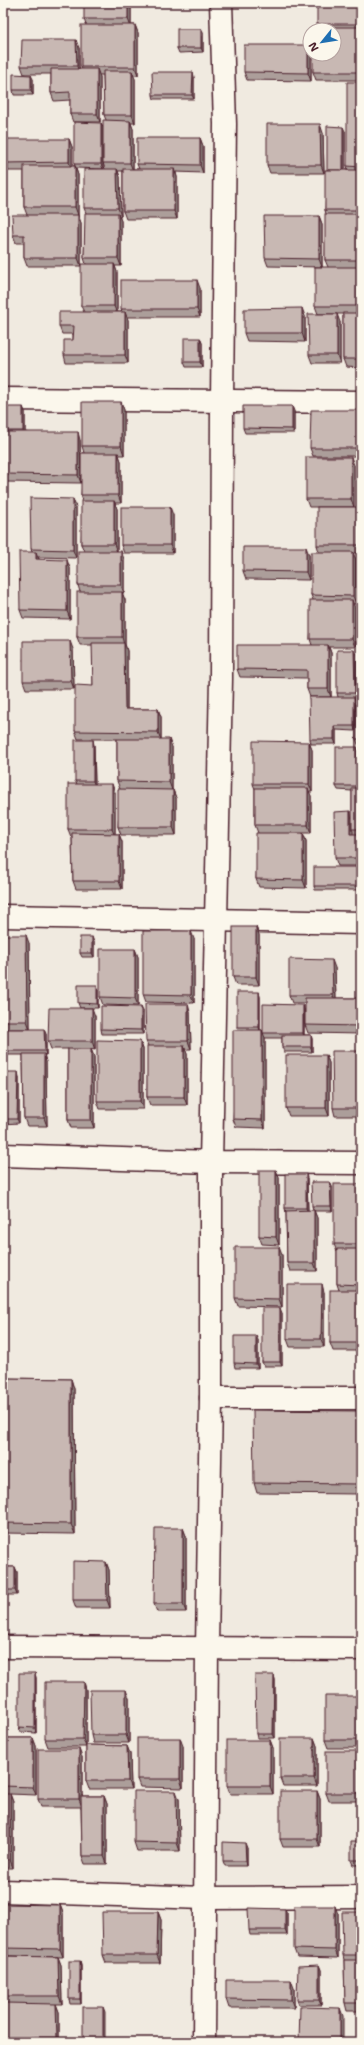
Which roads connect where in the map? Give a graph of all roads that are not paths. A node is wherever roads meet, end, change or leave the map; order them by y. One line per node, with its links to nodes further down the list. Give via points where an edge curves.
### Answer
1 (221, 3): 3 (street, via 226,124)
2 (3, 399): 3 (street)
3 (222, 401): 4 (street); 6 (street)
4 (361, 402)
5 (3, 916): 6 (street)
6 (217, 919): 7 (street); 9 (street)
7 (361, 923)
8 (3, 1155): 9 (street)
9 (211, 1162): 10 (street); 11 (street)
10 (361, 1164)
11 (211, 1398): 12 (street); 14 (street)
12 (361, 1398)
13 (3, 1647): 14 (street)
14 (207, 1648): 15 (street); 18 (street)
15 (361, 1649)
16 (3, 1891): 18 (street)
17 (361, 1897): 18 (street)
18 (204, 1898): 19 (street)
19 (204, 2042)

